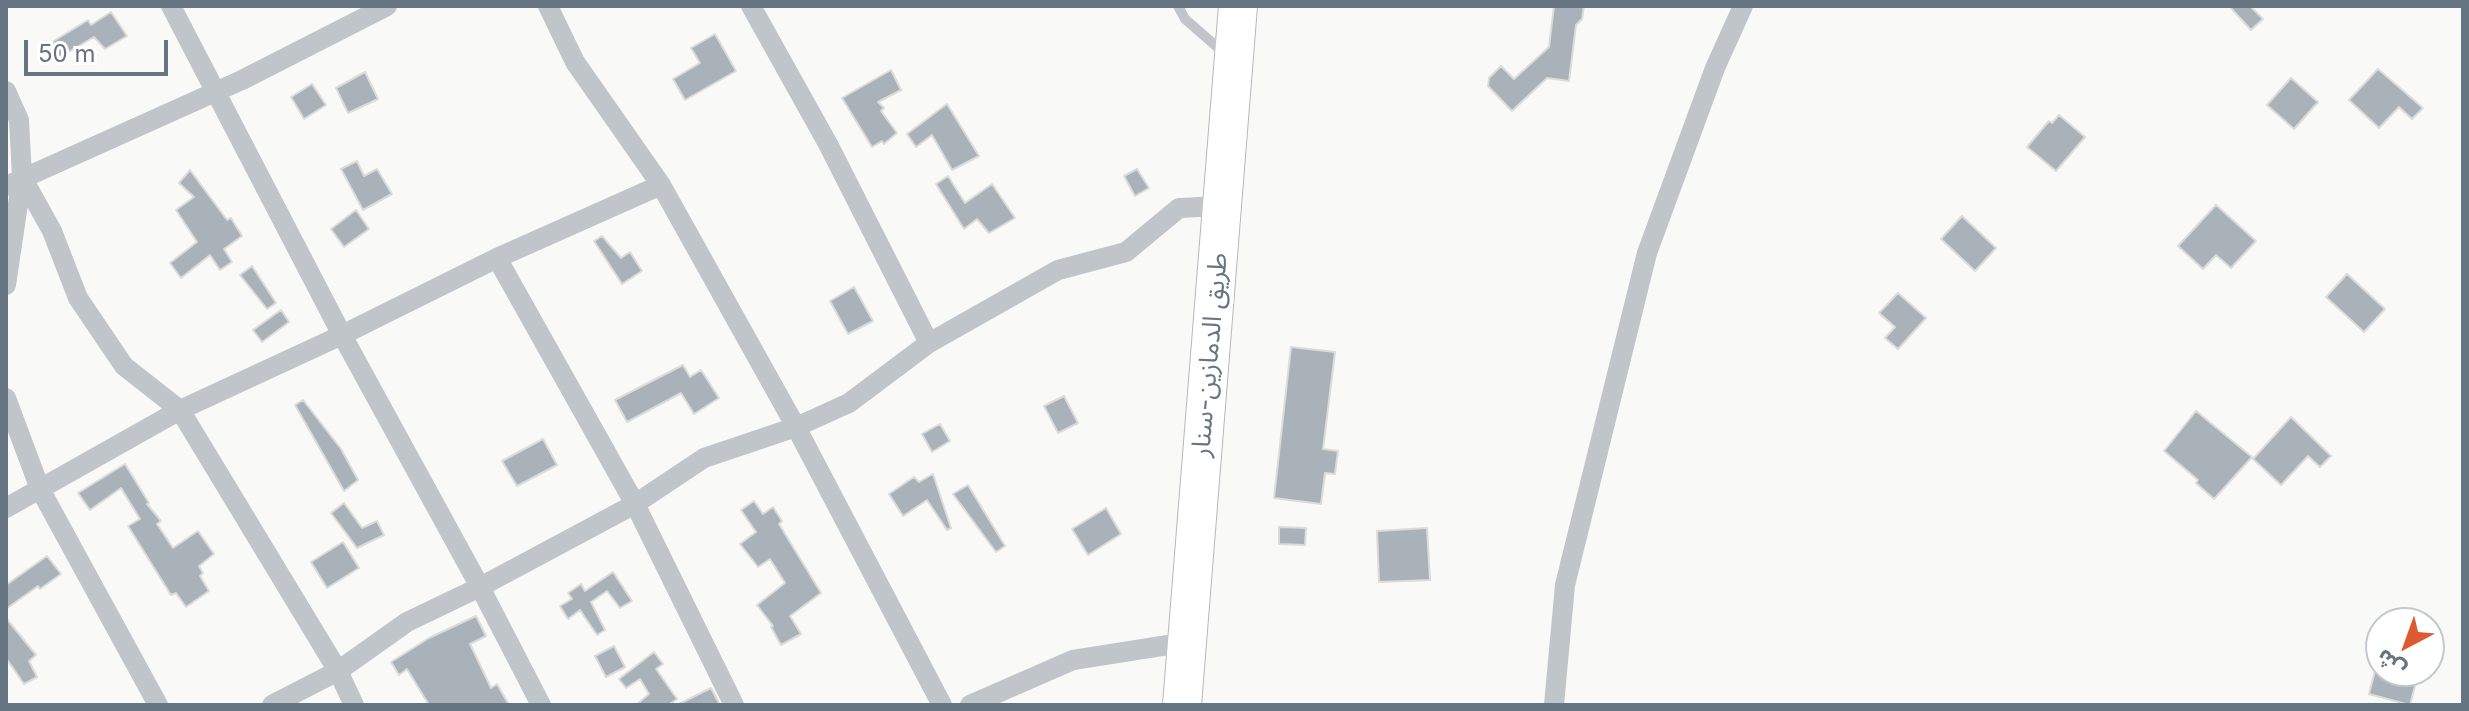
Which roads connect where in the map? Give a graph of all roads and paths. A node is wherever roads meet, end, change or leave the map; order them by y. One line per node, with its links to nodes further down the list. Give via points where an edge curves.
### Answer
1 (171, 6): 10 (street)
2 (548, 6): 12 (street, via 575,62)
3 (751, 6): 17 (street)
4 (1178, 6): 8 (lane, via 1185,19)
5 (1238, 6): 8 (highway, طريق الدمازين-سنار)
6 (1743, 6): 35 (street, via 1647,253 1565,585)
7 (373, 9): 10 (street)
8 (1233, 61): 13 (highway, طريق الدمازين-سنار)
9 (6, 91): 11 (street, via 19,120)
10 (217, 91): 11 (street); 16 (street)
11 (14, 182): 15 (street); 19 (street, via 52,231 78,298 124,366)
12 (661, 185): 14 (street); 20 (street)
13 (1222, 206): 17 (street, via 1179,208 1126,252 1058,270); 25 (highway, طريق الدمازين-سنار)
14 (497, 258): 16 (street); 22 (street)
15 (6, 285)
16 (342, 335): 19 (street); 24 (street)
17 (929, 343): 20 (street, via 849,403)
18 (6, 398): 21 (street)
19 (180, 410): 21 (street); 26 (street)
20 (796, 427): 22 (street, via 704,458); 32 (street)
21 (40, 489): 23 (street); 27 (street)
22 (635, 504): 24 (street); 31 (street)
23 (6, 508)
24 (480, 587): 26 (street, via 407,622); 30 (street)
25 (1187, 642): 33 (street, via 1073,660); 34 (highway, طريق الدمازين-سنار)
26 (338, 671): 28 (street); 29 (street)
27 (158, 705)
28 (272, 705)
29 (354, 705)
30 (541, 705)
31 (734, 705)
32 (942, 705)
33 (970, 705)
34 (1182, 705)
35 (1554, 705)

